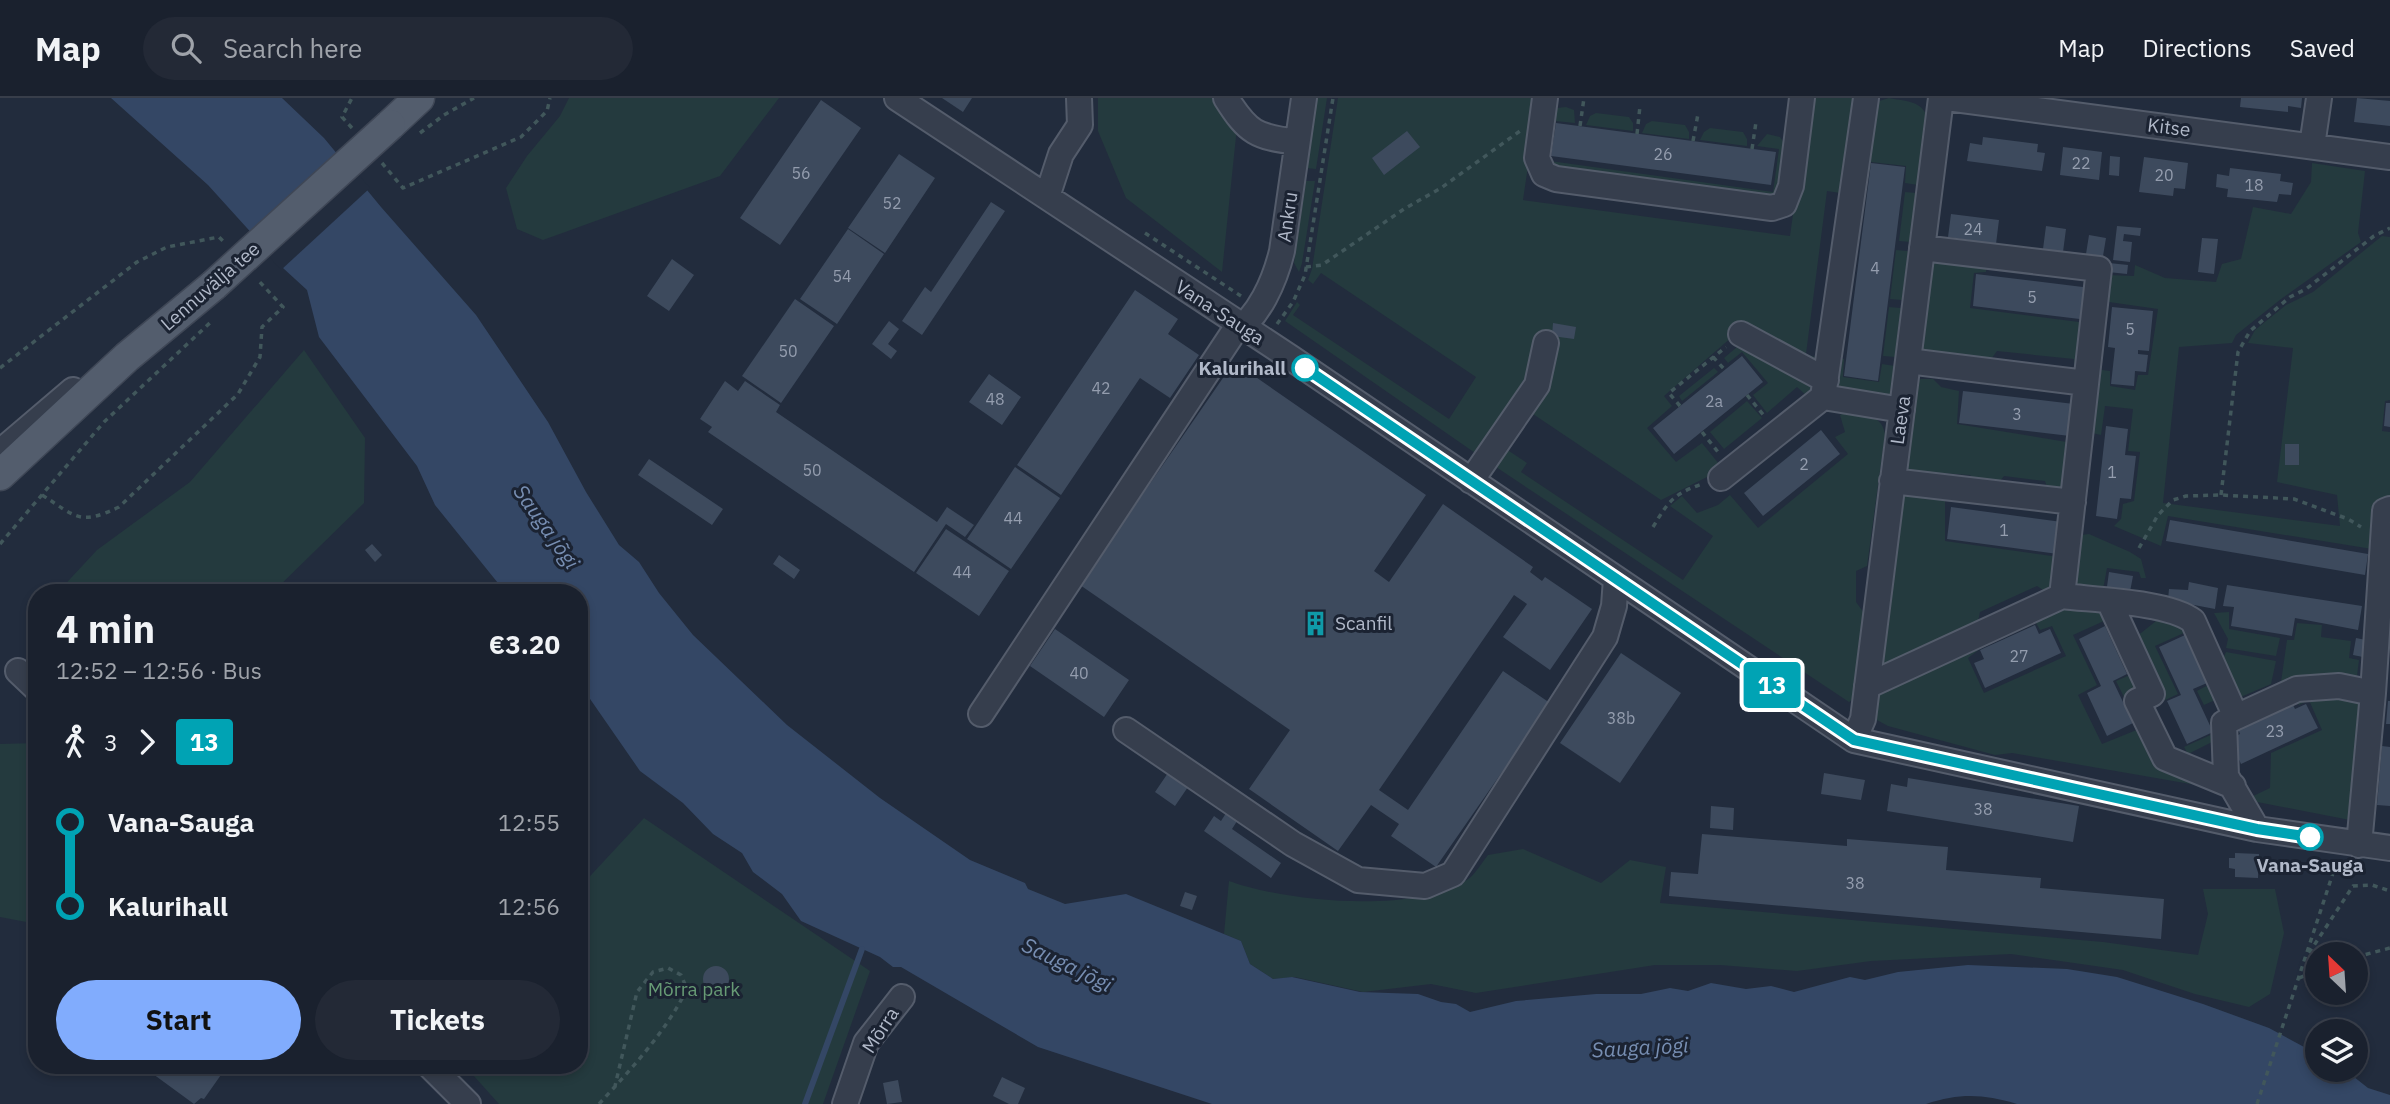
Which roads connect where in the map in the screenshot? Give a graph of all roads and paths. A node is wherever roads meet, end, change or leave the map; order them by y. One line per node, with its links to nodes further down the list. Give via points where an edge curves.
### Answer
1 (352, 98): 22 (path, via 342,117)
2 (419, 98): 20 (main road, Lennuvälja tee)
3 (474, 98): 20 (path)
4 (550, 98): 28 (path, via 547,111 521,137 403,188)
5 (897, 98): 29 (street, Vana-Sauga)
6 (1079, 98): 29 (street, via 1080,125 1061,155)
7 (1226, 98): 23 (street, via 1241,122 1266,138)
8 (1304, 98): 23 (street, Ankru)
9 (1584, 98): 19 (path)
10 (1802, 98): 16 (street, via 1791,186 1784,204 1772,208 1544,174 1537,158)
11 (1866, 98): 46 (street)
12 (1941, 98): 33 (street, Laeva)
13 (1947, 98): 25 (street, Kitse)
14 (2319, 98): 25 (street)
15 (1640, 106): 21 (path)
16 (1544, 108): 34 (path, via 1441,188 1322,265)
17 (1698, 114): 24 (path)
18 (1756, 122): 26 (path)
19 (1580, 126)
20 (402, 131): 40 (main road, Lennuvälja tee, bridge)
21 (1637, 134)
22 (360, 137)
23 (1297, 142): 36 (street, Ankru, via 1276,275)
24 (1693, 142)
25 (2312, 146): 27 (street, Kitse)
26 (1752, 149)
27 (2390, 157)
28 (377, 158)
29 (1047, 197): 36 (street, Vana-Sauga)
30 (2390, 228): 57 (path, via 2290,297 2250,331 2238,352)
31 (1161, 242): 36 (path)
32 (228, 247): 43 (path, via 219,237 189,241 136,262)
33 (1922, 248): 42 (street, Laeva); 45 (street, via 2099,269)
34 (1306, 267)
35 (256, 277): 56 (path, via 283,307 262,327 260,357 238,394 119,507 96,518 77,517)
36 (1250, 317): 54 (street, Vana-Sauga); 71 (street, Ankru, via 1233,333)
37 (214, 319): 56 (path, via 104,422)
38 (1741, 334): 41 (path); 46 (street)
39 (1546, 343): 54 (street, via 1537,385)
40 (127, 357): 51 (street, via 70,391); 52 (main road, Lennuvälja tee)
41 (1713, 357): 44 (path); 48 (path, via 1669,393)
42 (1908, 361): 45 (street); 49 (street, Laeva)
43 (0, 368)
44 (1725, 370)
45 (2086, 383): 58 (street)
46 (1825, 389): 49 (street); 50 (street)
47 (1747, 395): 50 (path)
48 (1680, 406)
49 (1902, 410): 55 (street, Laeva)
50 (1779, 433): 53 (street)
51 (0, 452)
52 (0, 475)
53 (1721, 478): 60 (path, via 1668,502)
54 (1471, 481): 64 (street, Vana-Sauga)
55 (1892, 481): 58 (street); 69 (street, Laeva)
56 (42, 495): 62 (path)
57 (2221, 495): 61 (path, via 2294,499); 63 (path, via 2173,500 2158,515)
58 (2073, 502): 65 (street)
59 (2390, 509): 61 (street, via 2385,511)
60 (1653, 527)
61 (2383, 537): 70 (street)
62 (0, 544)
63 (2139, 548)
64 (1616, 579): 73 (street, via 1605,636 1576,684 1453,874 1426,886 1358,880 1293,844); 74 (street, Vana-Sauga)
65 (2062, 596): 66 (street); 69 (street)
66 (2109, 601): 72 (street, via 2149,606 2193,621); 75 (street, via 2152,694 2137,701 2165,758)
67 (18, 671): 68 (street)
68 (28, 680)
69 (1867, 686): 74 (street, Laeva, via 1863,719)
70 (2373, 692): 72 (street, via 2339,686 2297,689); 77 (street)
71 (981, 714)
72 (2236, 717): 75 (street, via 2224,723 2227,776)
73 (1126, 730)
74 (1854, 740): 76 (street, Vana-Sauga)
75 (2233, 786): 76 (street)
76 (2257, 829): 77 (street, Vana-Sauga)
77 (2351, 844): 78 (street, Vana-Sauga); 80 (path)
78 (2390, 848)
79 (2390, 891): 81 (path, via 2372,885 2353,886)
80 (2312, 942)
81 (2316, 942)
82 (2390, 948): 83 (path)
83 (2368, 954)
84 (2305, 960): 86 (path)
85 (2305, 976): 86 (path)
86 (2299, 978): 93 (path)
87 (902, 997): 92 (street, Mõrra, via 866,1043)
88 (438, 1074): 90 (street)
89 (615, 1087): 89 (path, via 655,1042 687,989 681,975 668,968 653,972 637,992); 91 (path)
90 (468, 1104)
91 (599, 1104)
92 (845, 1104)
93 (2257, 1104)

